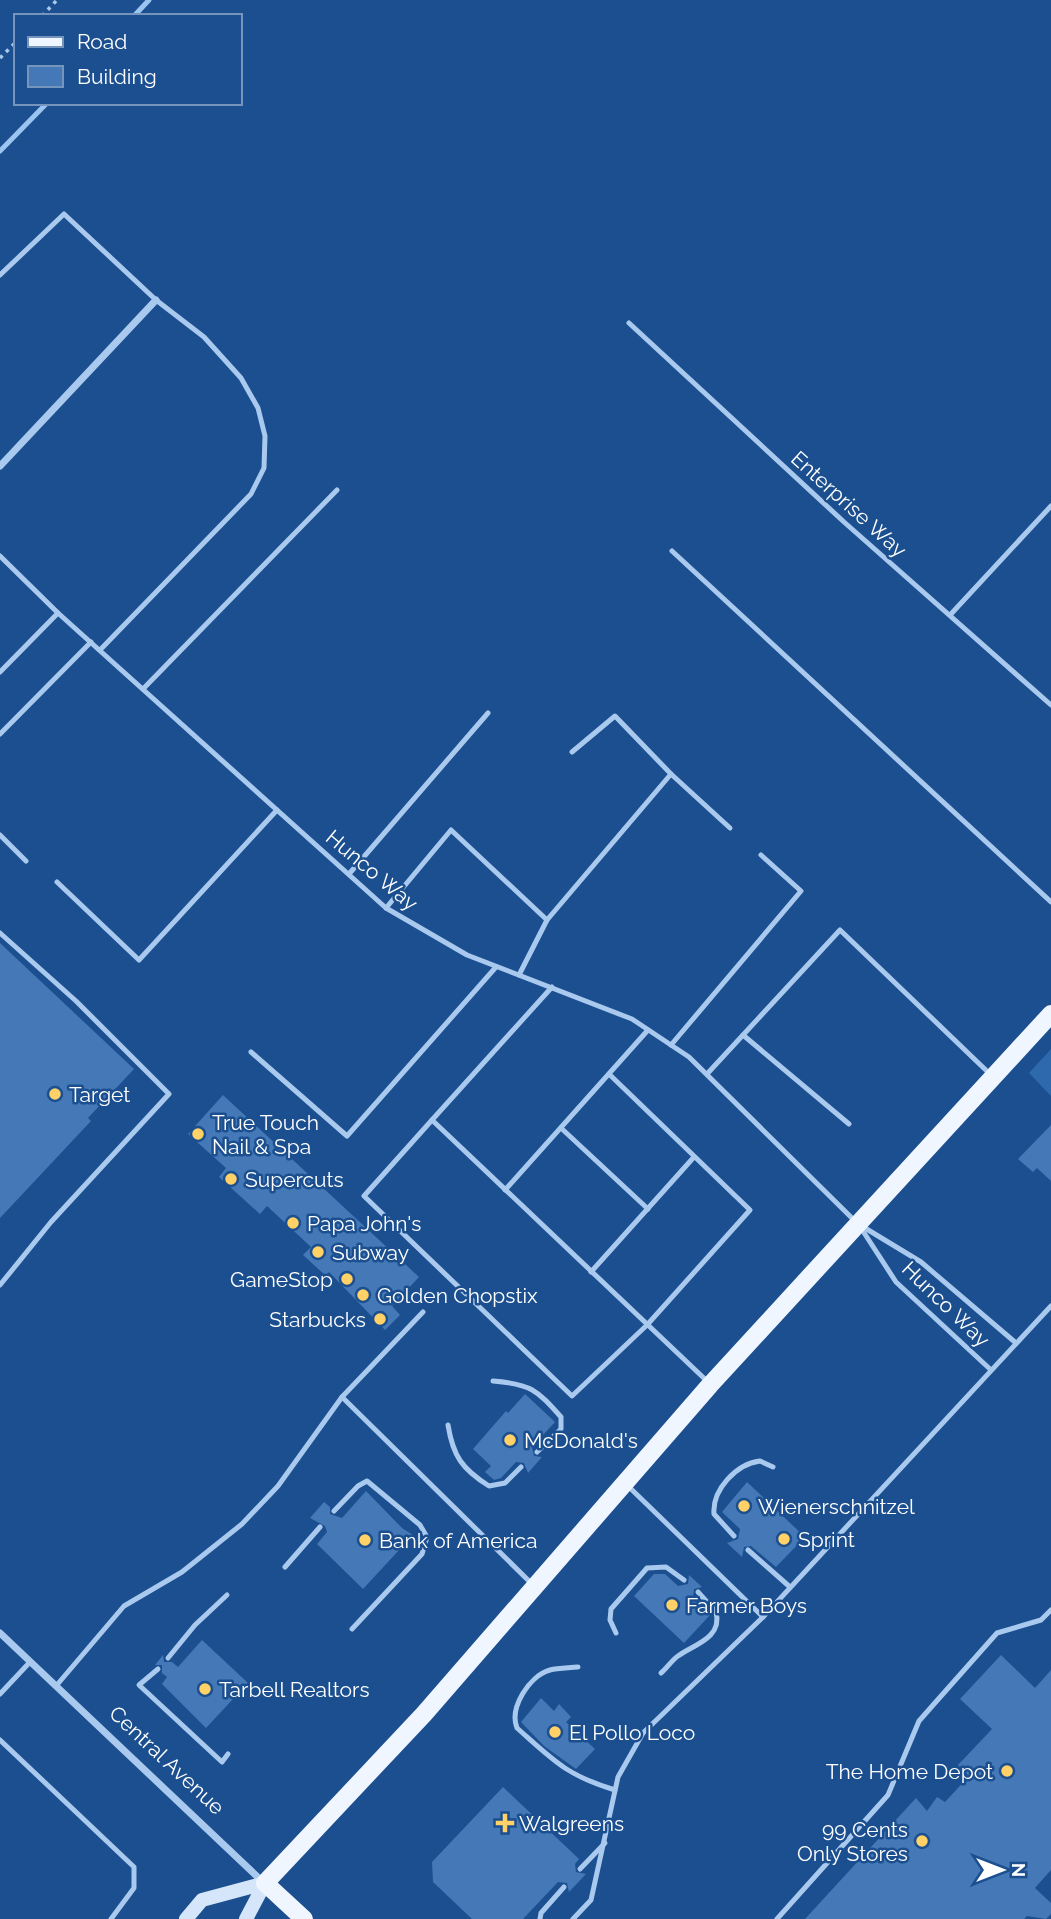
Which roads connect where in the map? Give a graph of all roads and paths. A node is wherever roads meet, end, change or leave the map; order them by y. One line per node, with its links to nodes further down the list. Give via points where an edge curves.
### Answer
1 (57, 0): 2 (path)
2 (43, 14)
3 (14, 44): 4 (path)
4 (0, 58)
5 (0, 275): 6 (lane, via 64,214)
6 (156, 300): 8 (street); 16 (lane, via 204,337 241,378 258,408 265,436 264,468 251,494)
7 (629, 323): 14 (lane, Enterprise Way, via 844,523)
8 (0, 466)
9 (337, 490): 18 (lane)
10 (1051, 506): 14 (lane)
11 (672, 551): 31 (lane)
12 (0, 556): 13 (lane, Hunco Way)
13 (58, 613): 15 (lane, Hunco Way); 17 (lane)
14 (951, 614): 19 (lane, Enterprise Way)
15 (91, 642): 16 (lane, Hunco Way); 21 (lane)
16 (100, 650): 18 (lane, Hunco Way)
17 (0, 672)
18 (143, 689): 24 (lane, Hunco Way)
19 (1051, 705)
20 (488, 713): 29 (lane)
21 (0, 734)
22 (572, 752): 23 (lane, via 615,716)
23 (671, 774): 25 (lane); 33 (lane)
24 (277, 810): 29 (lane, Hunco Way); 30 (lane, via 139,960)
25 (730, 828)
26 (0, 835): 28 (lane)
27 (761, 855): 41 (lane, via 801,891)
28 (26, 861)
29 (349, 874): 32 (lane, Hunco Way)
30 (57, 882)
31 (1051, 902)
32 (386, 908): 33 (lane, via 451,830); 35 (lane, Hunco Way, via 467,956)
33 (547, 920): 36 (lane)
34 (0, 933): 54 (lane, via 169,1094 51,1222)
35 (496, 967): 36 (lane, Hunco Way); 42 (lane, via 347,1136)
36 (519, 975): 37 (lane, Hunco Way)
37 (552, 987): 39 (lane, Hunco Way); 46 (lane)
38 (1051, 1014): 45 (main road)
39 (648, 1030): 41 (lane, Hunco Way); 43 (lane)
40 (743, 1035): 44 (lane); 45 (lane, via 840,930); 47 (lane)
41 (671, 1045): 44 (lane, Hunco Way)
42 (251, 1052)
43 (609, 1074): 48 (lane); 49 (lane)
44 (707, 1074): 52 (lane, Hunco Way)
45 (993, 1077): 52 (main road)
46 (432, 1120): 50 (lane); 57 (lane, via 364,1196 572,1396)
47 (849, 1124)
48 (561, 1128): 50 (lane); 51 (lane)
49 (694, 1157): 51 (lane); 57 (lane, via 750,1210)
50 (505, 1190): 53 (lane)
51 (648, 1209): 53 (lane)
52 (859, 1225): 58 (lane, Hunco Way, via 921,1262); 59 (lane, Hunco Way, via 896,1282); 61 (main road)
53 (591, 1272): 57 (lane)
54 (0, 1286)
55 (1051, 1306): 58 (lane)
56 (423, 1312): 62 (lane)
57 (647, 1325): 61 (lane)
58 (1016, 1343): 59 (lane)
59 (991, 1370): 75 (lane)
60 (493, 1381): 64 (lane, via 539,1391 561,1417 561,1429)
61 (710, 1385): 67 (main road)
62 (342, 1397): 74 (lane); 88 (lane, via 278,1486 242,1524 182,1572 124,1605)
63 (448, 1425): 65 (lane, via 452,1450 471,1474 489,1486 505,1483)
64 (537, 1452)
65 (522, 1467)
66 (773, 1467): 70 (lane, via 760,1461 740,1467 716,1495 714,1514)
67 (624, 1481): 74 (main road); 79 (lane)
68 (334, 1511): 80 (lane, via 367,1481 420,1525 427,1537 422,1554)
69 (320, 1527): 72 (lane)
70 (734, 1536)
71 (748, 1550): 75 (lane)
72 (285, 1567)
73 (684, 1580): 82 (lane, via 666,1567 647,1568 611,1609)
74 (534, 1587): 95 (main road, via 424,1714)
75 (790, 1587): 79 (lane)
76 (698, 1592): 87 (lane, via 716,1612 716,1626 704,1642 678,1656)
77 (227, 1595): 83 (lane)
78 (1051, 1610): 103 (lane, via 1041,1620 997,1633 942,1695 919,1721 888,1795)
79 (763, 1617): 92 (lane, via 643,1733)
80 (352, 1629)
81 (0, 1633): 84 (street, Central Avenue)
82 (616, 1633)
83 (167, 1658)
84 (30, 1662): 88 (street, Central Avenue); 89 (lane)
85 (578, 1667): 92 (lane, via 541,1675 518,1700 514,1720 517,1728 570,1775)
86 (158, 1669): 91 (lane, via 139,1685 222,1762)
87 (661, 1673)
88 (56, 1686): 95 (street, Central Avenue)
89 (0, 1694)
90 (0, 1740): 97 (lane, via 134,1867 134,1888)
91 (228, 1755)
92 (615, 1790): 93 (lane)
93 (605, 1843): 94 (lane); 102 (lane, via 591,1900)
94 (580, 1869)
95 (265, 1883): 98 (main road, via 202,1900); 99 (main road); 100 (main road, Central Avenue)
96 (564, 1887): 101 (lane)
97 (111, 1919)
98 (186, 1919)
99 (246, 1919)
100 (304, 1919)
101 (540, 1919)
102 (573, 1919)
103 (777, 1919)

